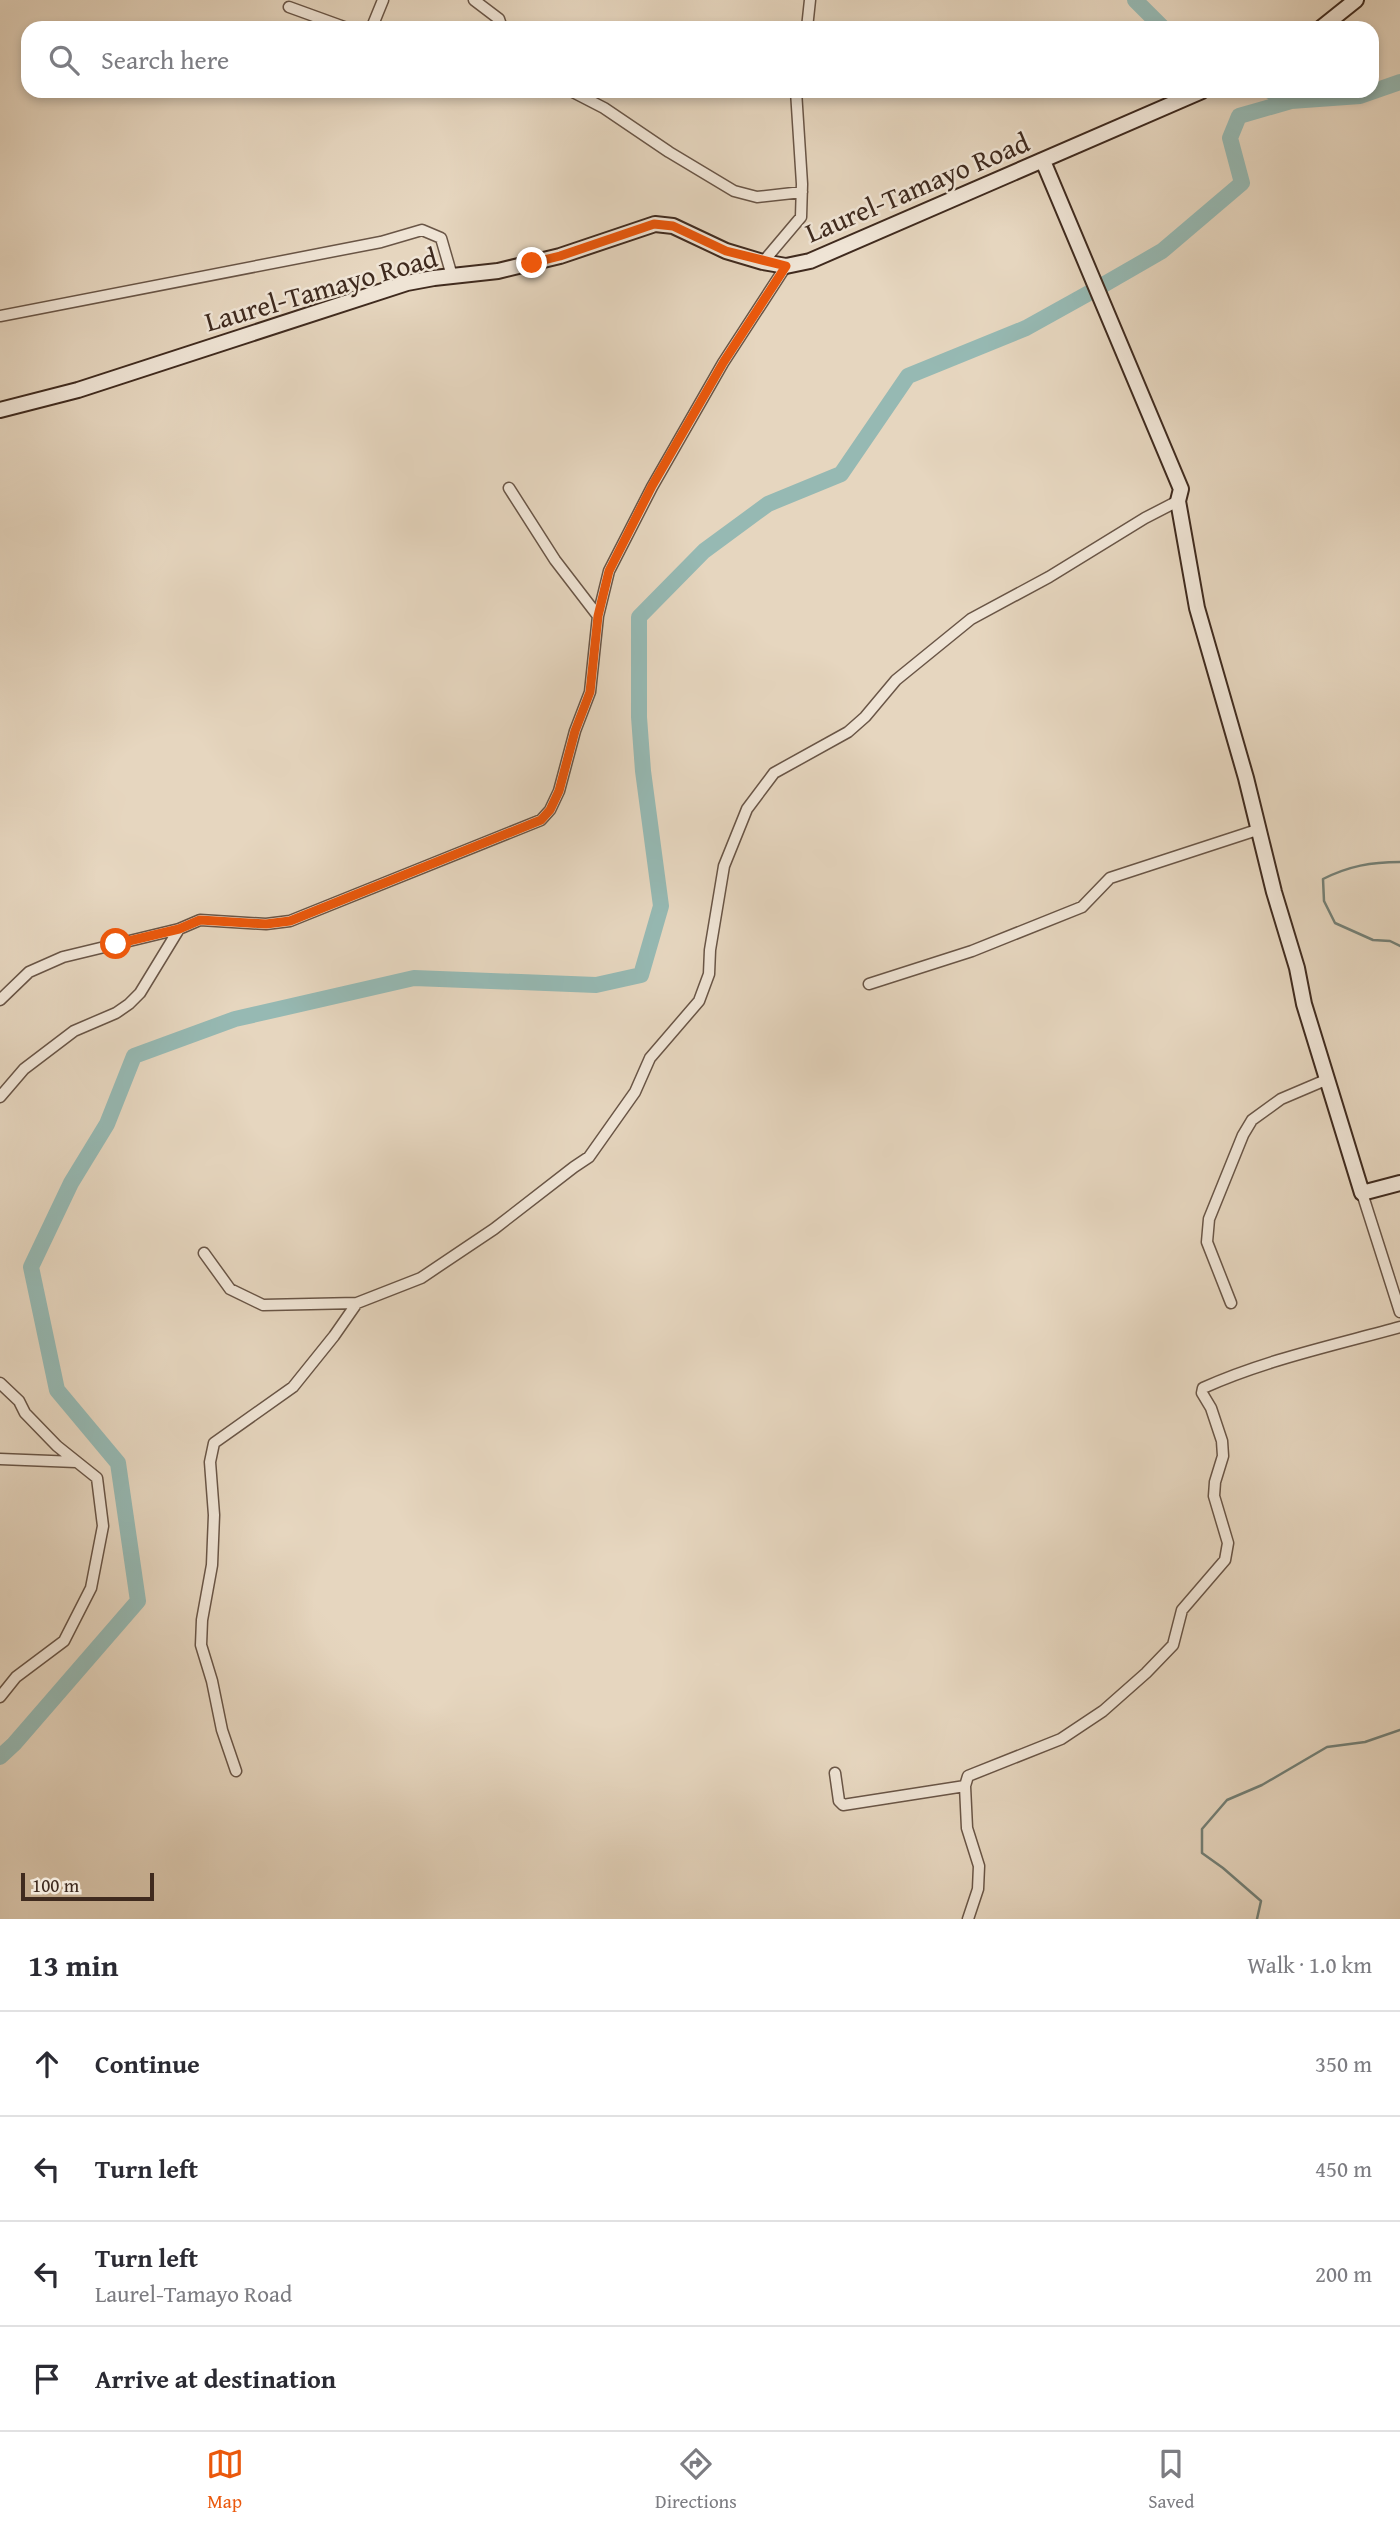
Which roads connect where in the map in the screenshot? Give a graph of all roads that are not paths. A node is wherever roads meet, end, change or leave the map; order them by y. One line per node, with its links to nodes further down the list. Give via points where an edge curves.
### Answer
1 (383, 0): 8 (street)
2 (474, 0): 9 (street)
3 (810, 0): 10 (street)
4 (1356, 0): 5 (main road)
5 (1341, 6): 11 (main road)
6 (289, 7): 7 (street)
7 (328, 21)
8 (374, 21)
9 (500, 21)
10 (808, 21)
11 (1327, 21)
12 (585, 98): 16 (street, via 734,191 757,197)
13 (796, 98): 16 (street)
14 (1186, 98): 15 (main road, Laurel-Tamayo Road)
15 (1043, 160): 18 (main road, Laurel-Tamayo Road, via 810,261); 23 (main road, via 1157,428 1181,489)
16 (802, 192): 17 (street, via 801,217)
17 (763, 262): 18 (main road, Laurel-Tamayo Road); 19 (main road, Laurel-Tamayo Road, via 726,251 673,226 654,224 560,256)
18 (786, 266): 24 (street, via 652,486 609,571)
19 (452, 276): 20 (street, via 441,238 422,230 381,242); 21 (main road, Laurel-Tamayo Road, via 407,283 78,390)
20 (0, 316)
21 (0, 410)
22 (509, 488): 24 (street)
23 (1178, 501): 25 (main road, via 1197,608); 34 (street, via 971,619 896,680 848,732 774,773 747,809 724,866 709,974 699,1001 650,1058 635,1092 589,1157 421,1278)
24 (598, 616): 26 (street, via 590,692 559,791 541,820 290,921 200,920)
25 (1260, 829): 27 (street, via 1110,878 1082,907 972,951); 29 (main road)
26 (179, 929): 28 (street, via 64,957 29,972); 30 (street, via 129,1004 74,1031 24,1069)
27 (869, 984)
28 (0, 1000)
29 (1328, 1079): 32 (main road); 35 (street, via 1281,1099 1252,1120 1243,1135 1209,1219 1207,1242)
30 (0, 1097)
31 (1400, 1183): 32 (main road)
32 (1362, 1193): 36 (street)
33 (204, 1253): 34 (street, via 230,1289 263,1305)
34 (357, 1303): 42 (street, via 293,1387 214,1443 212,1565 201,1645)
35 (1231, 1303)
36 (1400, 1312)
37 (1400, 1326): 44 (street, via 1203,1388 1222,1441 1214,1496 1228,1543 1226,1560 1182,1610 1172,1646 1146,1674 1061,1739 968,1776)
38 (0, 1383): 40 (street, via 39,1429)
39 (0, 1459): 40 (street)
40 (78, 1462): 41 (street, via 97,1478 103,1525 91,1588 64,1641 16,1677)
41 (0, 1696)
42 (236, 1771)
43 (835, 1773): 44 (street, via 843,1805)
44 (965, 1786): 45 (street, via 967,1828 979,1866 978,1889)
45 (968, 1919)

